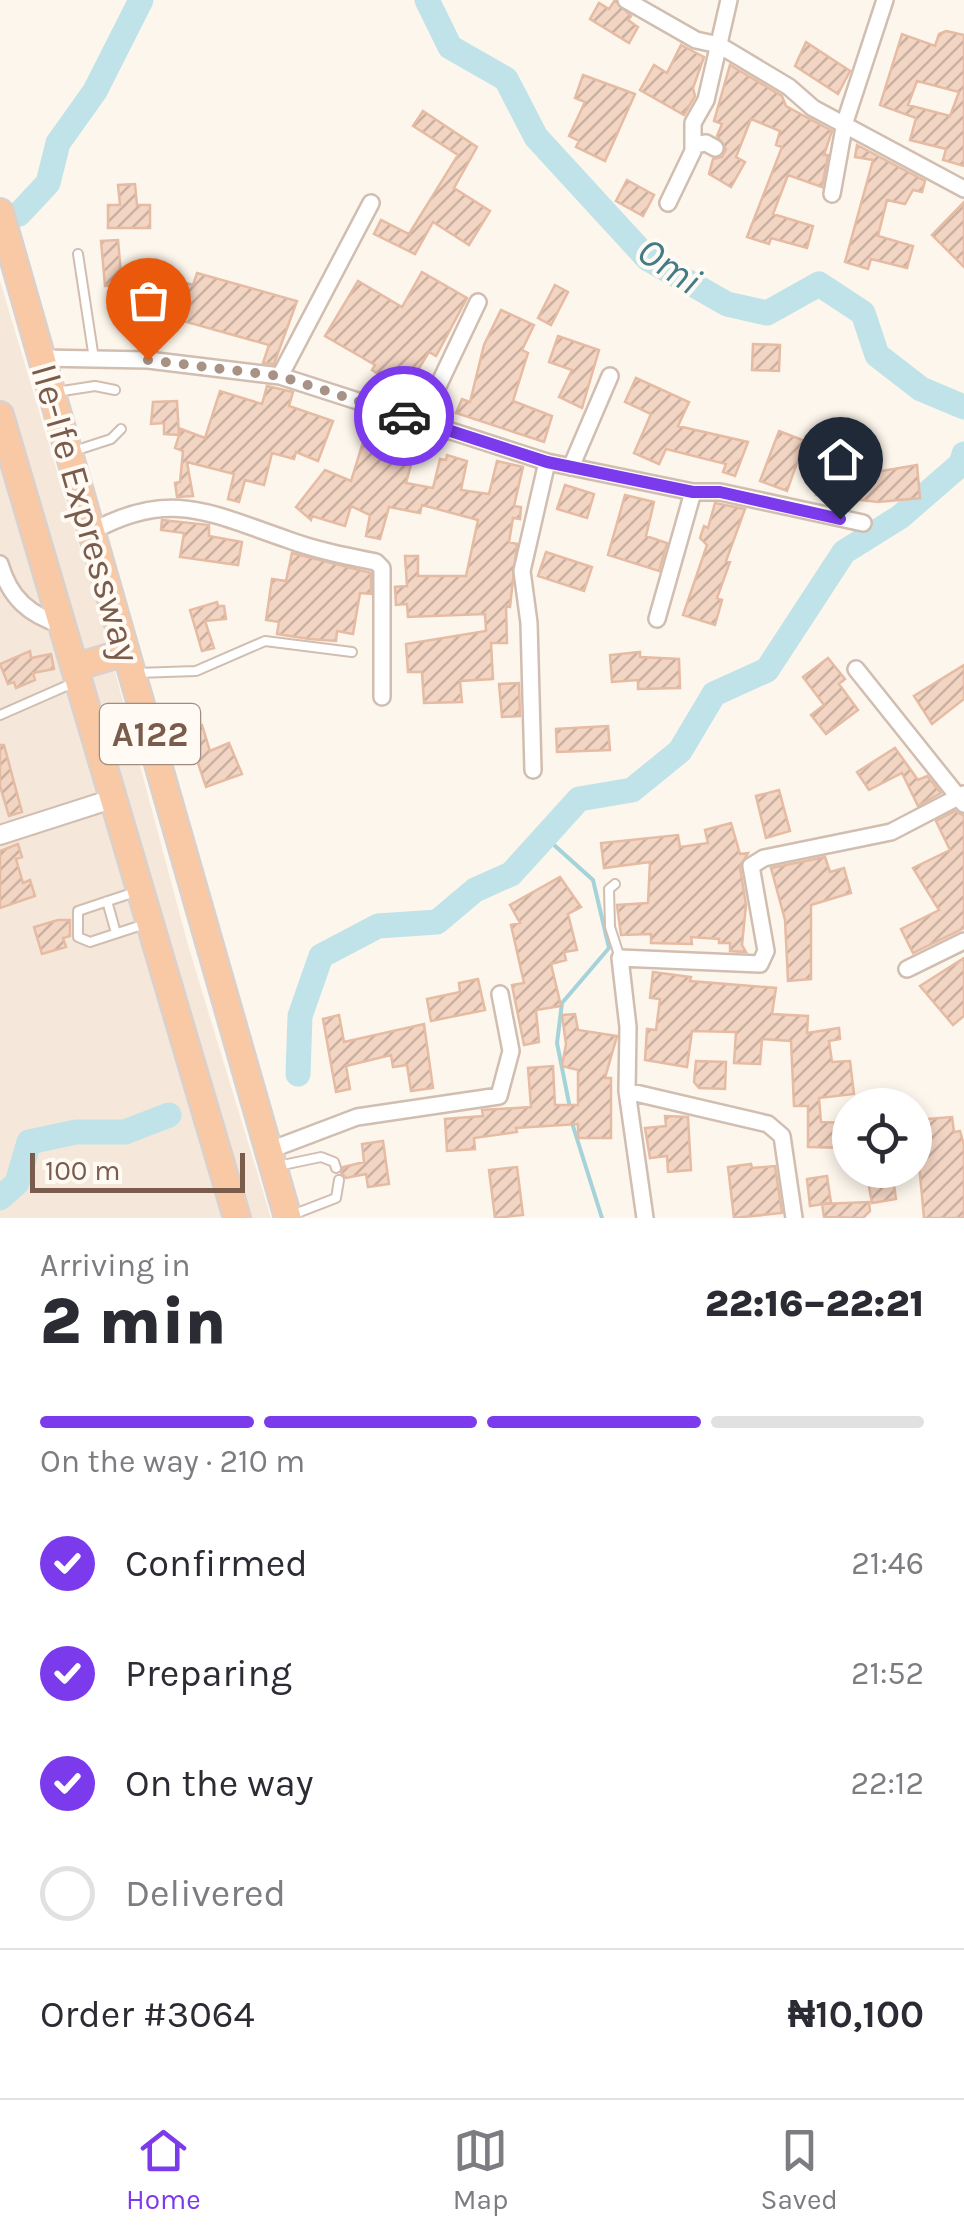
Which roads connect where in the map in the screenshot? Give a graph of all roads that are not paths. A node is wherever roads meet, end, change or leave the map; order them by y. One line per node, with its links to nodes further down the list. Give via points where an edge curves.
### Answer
1 (626, 0): 4 (street, via 696,40)
2 (729, 0): 4 (street)
3 (886, 0): 5 (street)
4 (719, 45): 5 (street); 6 (street)
5 (845, 122): 8 (street); 9 (street)
6 (693, 145): 7 (street); 10 (street)
7 (715, 148)
8 (964, 189)
9 (832, 194)
10 (668, 203)
11 (371, 204): 17 (street)
12 (0, 212): 15 (highway, Ile-Ife Expressway / A122)
13 (78, 254): 16 (lane)
14 (478, 302): 22 (street)
15 (41, 358): 16 (street); 20 (highway, Ile-Ife Expressway / A122)
16 (94, 359): 17 (street)
17 (280, 376): 22 (street)
18 (610, 376): 26 (street)
19 (115, 390): 20 (lane)
20 (52, 392): 24 (highway, Ile-Ife Expressway / A122)
21 (0, 415): 32 (highway, Ile-Ife Expressway / A122)
22 (422, 422): 25 (street)
23 (121, 429): 24 (lane, via 112,439)
24 (70, 452): 29 (highway, Ile-Ife Expressway / A122)
25 (547, 462): 26 (street); 39 (street, via 522,571)
26 (571, 467): 27 (street)
27 (693, 492): 28 (street); 31 (street)
28 (863, 524)
29 (93, 531): 34 (highway, Ile-Ife Expressway / A122); 37 (street, via 136,512 182,506 309,548 376,562 382,568 385,624)
30 (0, 564): 32 (street, via 7,588 22,604)
31 (658, 618)
32 (62, 626): 36 (highway, Ile-Ife Expressway / A122)
33 (352, 652): 34 (lane, via 265,642 196,671)
34 (129, 662): 36 (highway); 53 (highway, Ile-Ife Expressway / A122)
35 (856, 669): 41 (street)
36 (78, 673): 38 (lane); 40 (highway, Ile-Ife Expressway / A122)
37 (382, 697)
38 (0, 715)
39 (533, 770)
40 (116, 798): 42 (street); 44 (highway, Ile-Ife Expressway / A122)
41 (962, 799): 49 (street, via 891,832 751,866 766,951 760,964)
42 (0, 835)
43 (614, 884): 49 (lane, via 610,926)
44 (142, 890): 45 (lane); 46 (highway, Ile-Ife Expressway / A122)
45 (107, 901): 47 (lane); 47 (lane, via 78,911 78,937 90,942)
46 (152, 922): 47 (lane); 57 (highway, Ile-Ife Expressway / A122)
47 (116, 933)
48 (964, 941): 50 (street)
49 (620, 958): 52 (street)
50 (907, 969)
51 (500, 994): 53 (street, via 511,1051 499,1096 357,1117)
52 (626, 1091): 58 (street); 59 (street, via 768,1124 782,1136)
53 (272, 1159): 54 (lane, via 321,1157); 56 (highway, Ile-Ife Expressway / A122)
54 (336, 1168)
55 (339, 1180): 56 (lane, via 336,1198)
56 (283, 1216)
57 (237, 1218)
58 (645, 1218)
59 (794, 1218)

